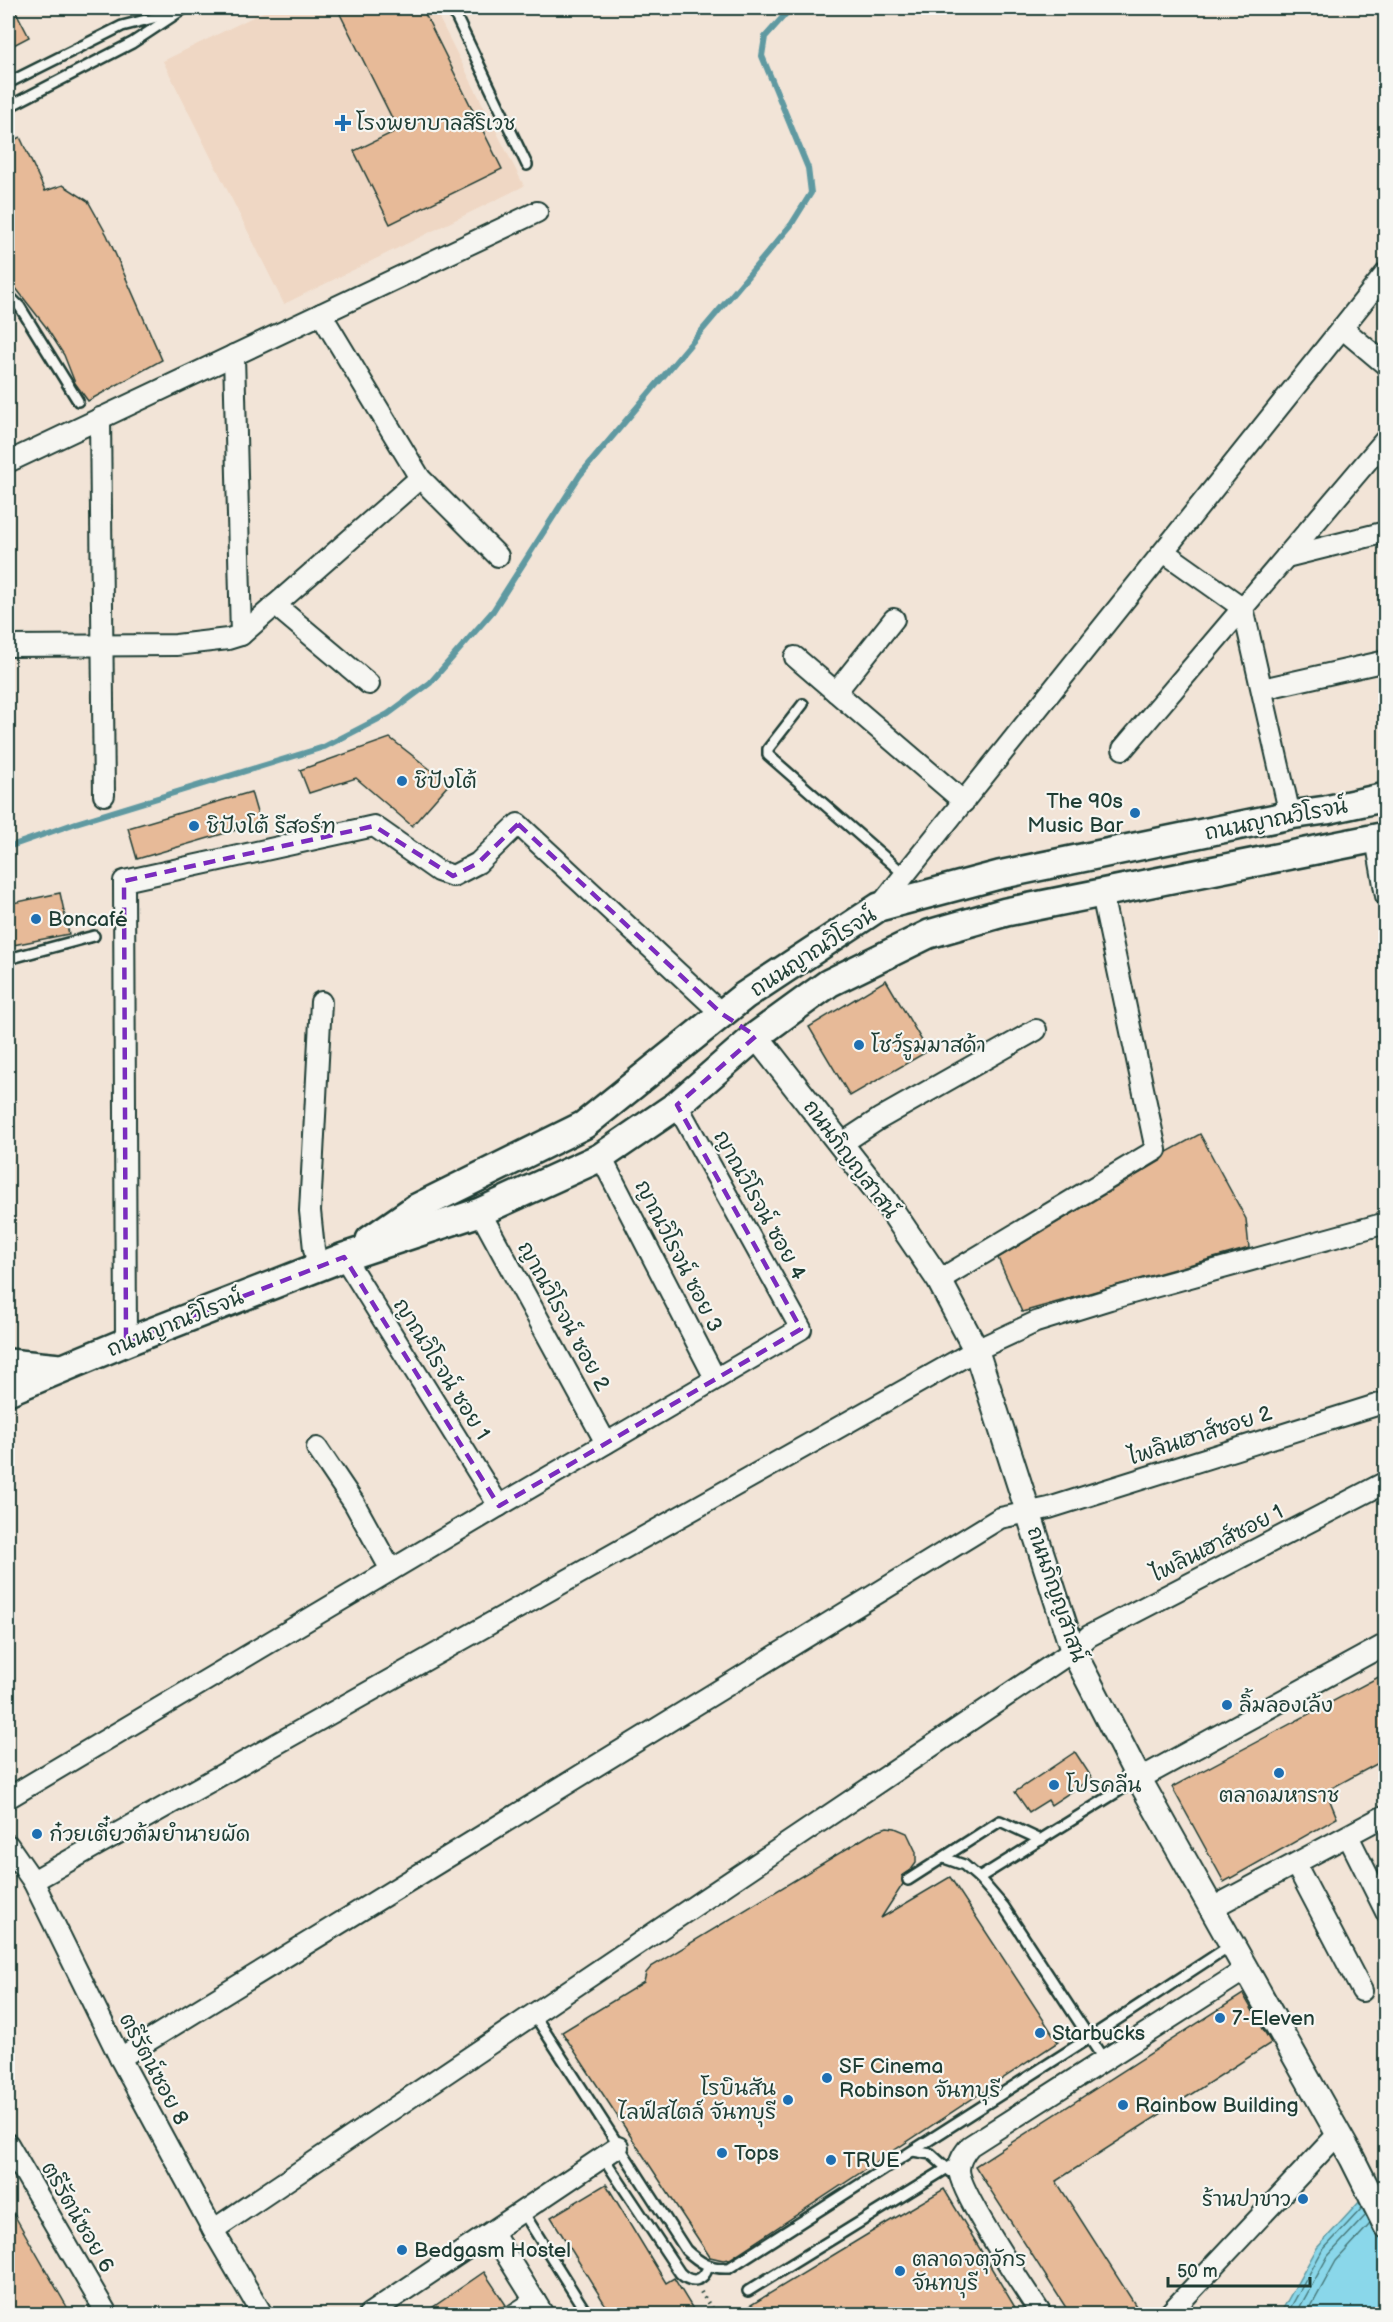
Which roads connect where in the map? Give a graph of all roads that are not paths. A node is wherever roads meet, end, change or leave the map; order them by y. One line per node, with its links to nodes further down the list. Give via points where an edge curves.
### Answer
1 (452, 8): 5 (lane)
2 (181, 9): 3 (lane, via 122,26); 4 (lane, via 132,43)
3 (8, 82)
4 (8, 107)
5 (527, 165)
6 (537, 212): 9 (street)
7 (1386, 273): 10 (street)
8 (8, 295): 13 (lane, via 20,307)
9 (321, 314): 11 (street); 17 (street)
10 (1341, 328): 12 (street); 19 (street)
11 (234, 355): 14 (street); 25 (street)
12 (1386, 364)
13 (78, 401)
14 (100, 418): 16 (street); 26 (street)
15 (1386, 439): 21 (street)
16 (8, 462)
17 (420, 478): 20 (street); 22 (street)
18 (1386, 532): 21 (street)
19 (1164, 552): 23 (street); 37 (street)
20 (498, 556)
21 (1286, 556): 23 (street)
22 (275, 605): 25 (street); 30 (street)
23 (1243, 608): 31 (street); 34 (street)
24 (894, 619): 32 (street)
25 (241, 636): 26 (street, via 176,645)
26 (101, 644): 27 (street); 35 (street)
27 (8, 646)
28 (795, 657): 32 (street)
29 (1386, 661): 31 (street)
30 (369, 684)
31 (1262, 689): 38 (street)
32 (836, 692): 37 (street)
33 (803, 704): 40 (lane, via 768,749 768,755)
34 (1123, 749)
35 (104, 795)
36 (1386, 797): 38 (main road, ถนนญาณวิโรจน์)
37 (964, 802): 40 (street)
38 (1290, 815): 43 (main road, ถนนญาณวิโรจน์, via 999,875)
39 (1381, 838): 41 (main road, ถนนญาณวิโรจน์); 42 (street)
40 (905, 875): 43 (street)
41 (1102, 894): 49 (main road, ถนนญาณวิโรจน์, via 1005,912 929,934 830,983); 57 (street, via 1156,1150)
42 (1386, 896)
43 (879, 907): 47 (main road, ถนนญาณวิโรจน์)
44 (94, 936): 45 (lane)
45 (8, 959)
46 (321, 1002): 56 (street, via 310,1211)
47 (722, 1014): 49 (main road); 55 (main road, ถนนญาณวิโรจน์, via 584,1125 416,1208); 58 (street, via 518,824 478,863 453,876 438,871 374,826 124,881)
48 (1036, 1030): 51 (street)
49 (756, 1036): 50 (main road, ถนนญาณวิโรจน์); 51 (street, ถนนภิญญสาสน์)
50 (677, 1105): 52 (main road, ถนนญาณวิโรจน์); 62 (street, ญาณวิโรจน์ ซอย 4, via 801,1329)
51 (841, 1144): 57 (street, ถนนภิญญสาสน์)
52 (601, 1157): 53 (main road, ถนนญาณวิโรจน์); 62 (street, ญาณวิโรจน์ ซอย 3)
53 (480, 1212): 55 (main road, ถนนญาณวิโรจน์); 65 (street, ญาณวิโรจน์ ซอย 2)
54 (1386, 1223): 59 (street, via 1047,1318)
55 (344, 1257): 56 (main road, ถนนญาณวิโรจน์); 68 (street, ญาณวิโรจน์ ซอย 1)
56 (318, 1267): 58 (main road, ถนนญาณวิโรจน์)
57 (939, 1280): 59 (street, ถนนภิญญสาสน์)
58 (126, 1342): 61 (main road, ถนนญาณวิโรจน์)
59 (976, 1350): 69 (street, ถนนภิญญสาสน์); 83 (street)
60 (8, 1363): 61 (main road)
61 (63, 1368): 63 (main road, ถนนญาณวิโรจน์)
62 (715, 1378): 65 (street)
63 (8, 1391)
64 (1386, 1402): 69 (street, ไพลินเฮาส์ซอย 2)
65 (606, 1443): 68 (street)
66 (317, 1448): 70 (street, via 354,1503)
67 (1386, 1482): 72 (street, ไพลินเฮาส์ซอย 1, via 1089,1636)
68 (499, 1506): 70 (street)
69 (1029, 1512): 72 (street, ถนนภิญญสาสน์); 91 (street, ไพลินเฮาส์ซอย 2, via 1000,1518)
70 (391, 1570): 74 (street)
71 (1386, 1644): 73 (street)
72 (1074, 1651): 73 (street, ถนนภิญญสาสน์); 89 (street, ไพลินเฮาส์ซอย 1)
73 (1139, 1779): 77 (lane); 84 (street, ถนนภิญญสาสน์)
74 (8, 1798)
75 (1386, 1815): 76 (street)
76 (1348, 1836): 80 (street); 85 (street)
77 (1041, 1840): 79 (lane, via 1000,1821); 81 (lane)
78 (8, 1845): 83 (street, ตรีรัตน์ซอย 8)
79 (944, 1858): 81 (lane, via 963,1865); 82 (lane)
80 (1296, 1865): 84 (street); 88 (street)
81 (979, 1878): 90 (lane, via 1004,1907)
82 (908, 1880)
83 (33, 1881): 91 (street, ตรีรัตน์ซอย 8)
84 (1212, 1908): 86 (street, ถนนภิญญสาสน์)
85 (1386, 1912)
86 (1231, 1945): 87 (street, ถนนภิญญสาสน์); 90 (lane)
87 (1245, 1970): 92 (street); 93 (street, ถนนภิญญสาสน์)
88 (1362, 1991)
89 (533, 2013): 96 (lane); 100 (street, ไพลินเฮาส์ซอย 1)
90 (1089, 2038): 92 (lane); 95 (lane)
91 (120, 2058): 100 (street, ตรีรัตน์ซอย 8)
92 (1104, 2060): 97 (street, via 970,2146)
93 (1337, 2135): 99 (street, ถนนภิญญสาสน์); 111 (street)
94 (8, 2144): 105 (street, ตรีรัตน์ซอย 6)
95 (913, 2151): 97 (lane); 102 (lane, via 729,2268)
96 (611, 2152): 98 (street); 102 (lane, via 686,2250); 102 (lane, via 672,2263 685,2278 694,2281 703,2277)
97 (954, 2164): 103 (lane); 110 (street, via 966,2193)
98 (523, 2212): 101 (street); 109 (lane)
99 (1386, 2226)
100 (213, 2230): 106 (street, ตรีรัตน์ซอย 8)
101 (492, 2232): 104 (street); 107 (street)
102 (708, 2267)
103 (748, 2291)
104 (539, 2308): 108 (street)
105 (107, 2314)
106 (262, 2314)
107 (369, 2314)
108 (514, 2314)
109 (587, 2314)
110 (1041, 2314)
111 (1169, 2314)

